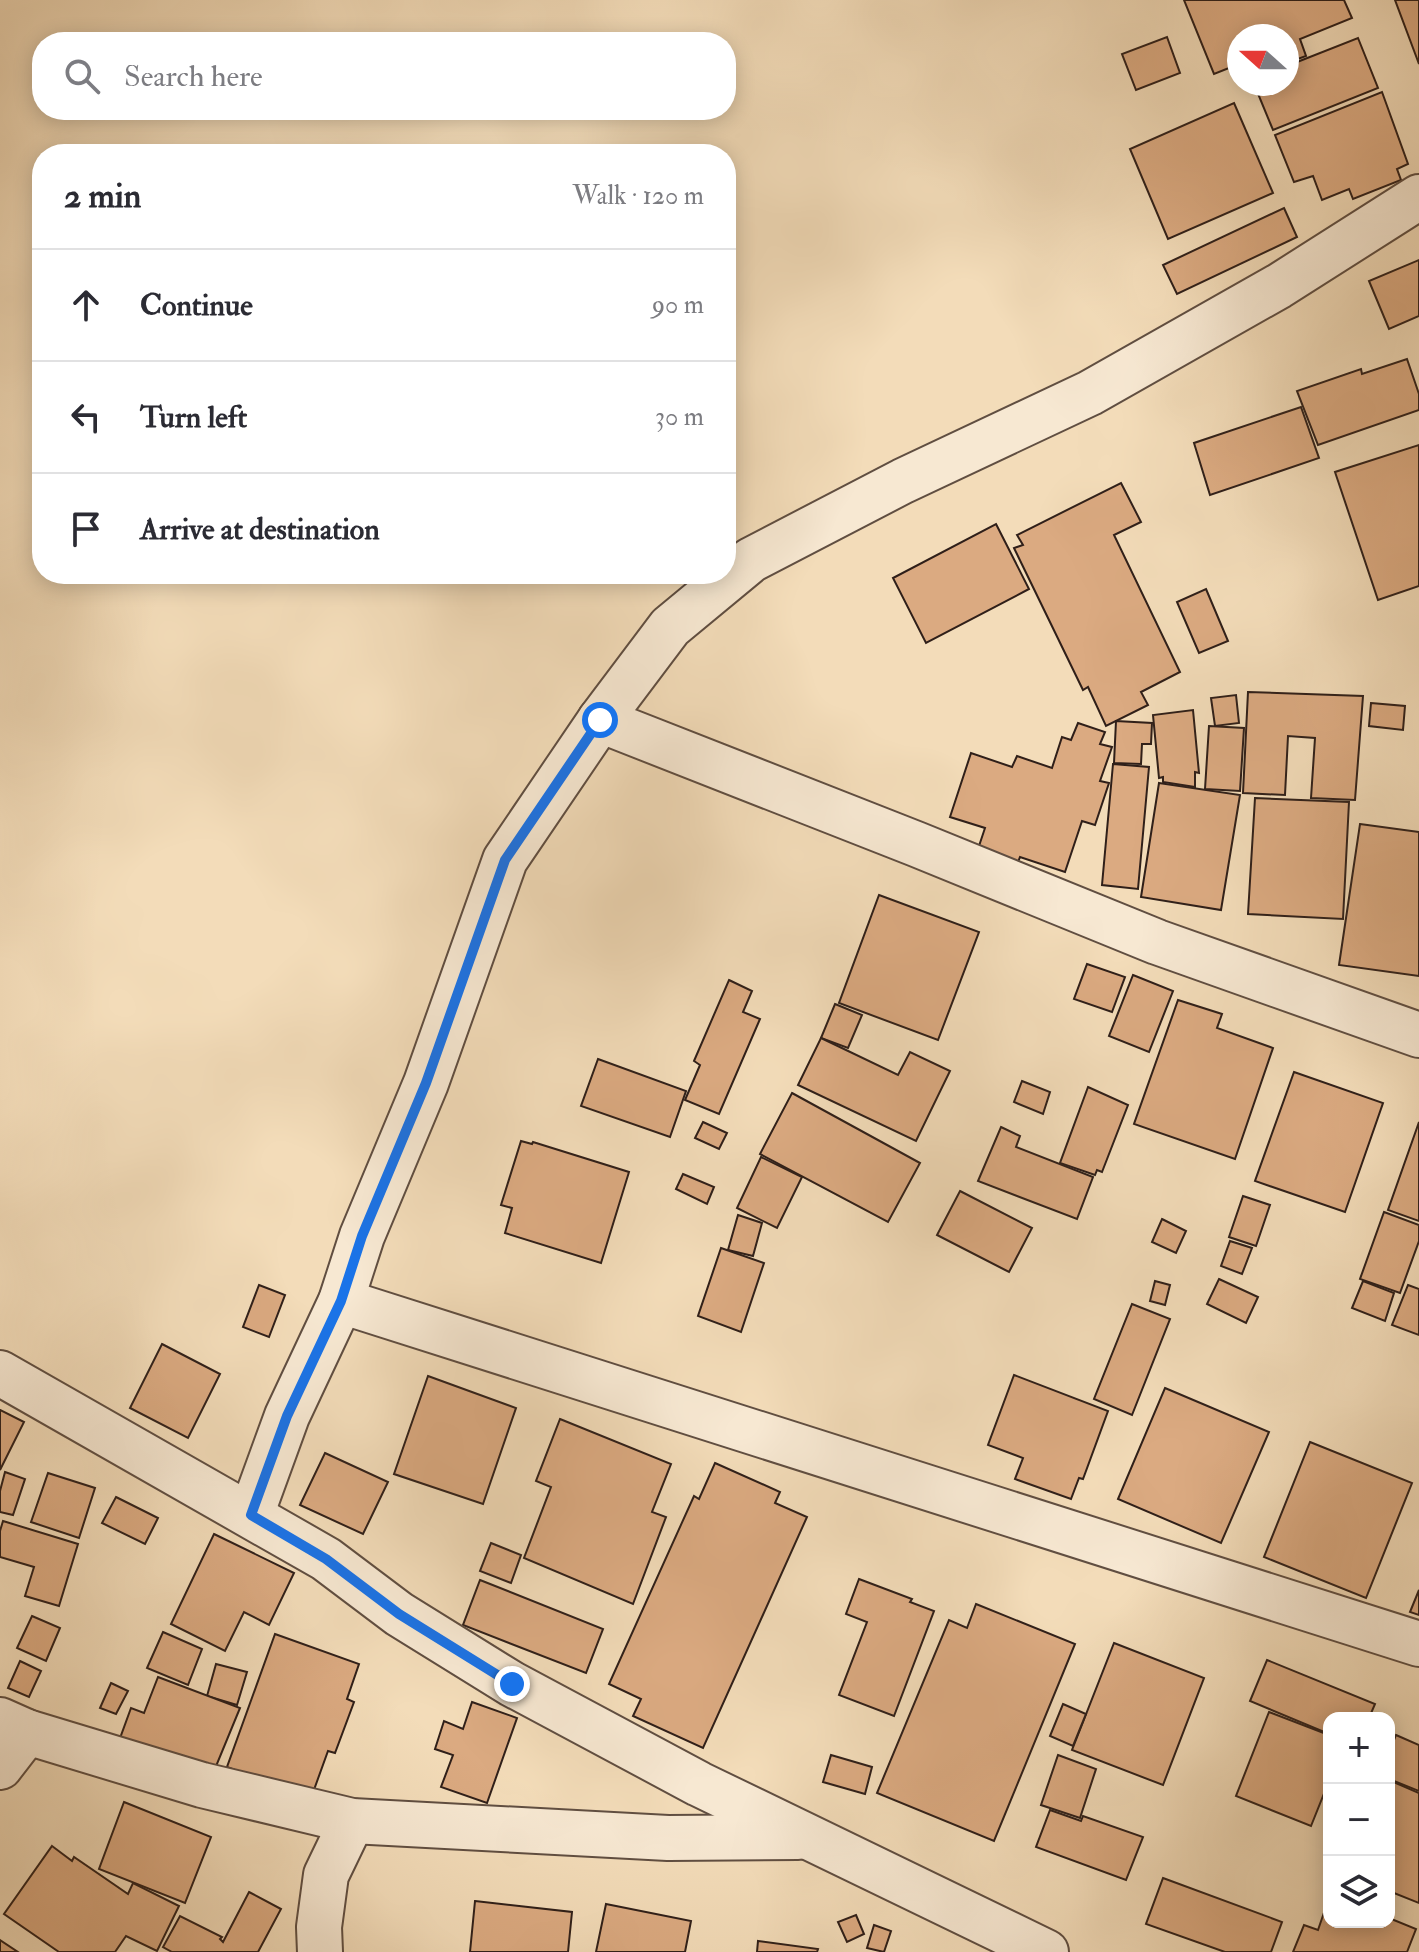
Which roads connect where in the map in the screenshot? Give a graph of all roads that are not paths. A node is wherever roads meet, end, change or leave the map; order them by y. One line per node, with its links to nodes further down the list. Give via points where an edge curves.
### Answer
1 (1419, 197): 2 (street, via 1279,286 1090,393 903,481)
2 (736, 572)
3 (722, 584): 4 (street, via 670,627)
4 (600, 720): 5 (street, via 1157,942); 6 (street, via 505,860)
5 (1419, 1035)
6 (341, 1301): 8 (street, via 287,1416); 9 (street)
7 (0, 1373): 8 (street)
8 (251, 1515): 13 (street, via 512,1684)
9 (1419, 1644)
10 (13, 1726): 11 (street); 12 (street, via 202,1785)
11 (0, 1767)
12 (352, 1821): 13 (street, via 668,1838); 14 (street, via 326,1875)
13 (806, 1837): 15 (street)
14 (320, 1952)
15 (1046, 1952)

